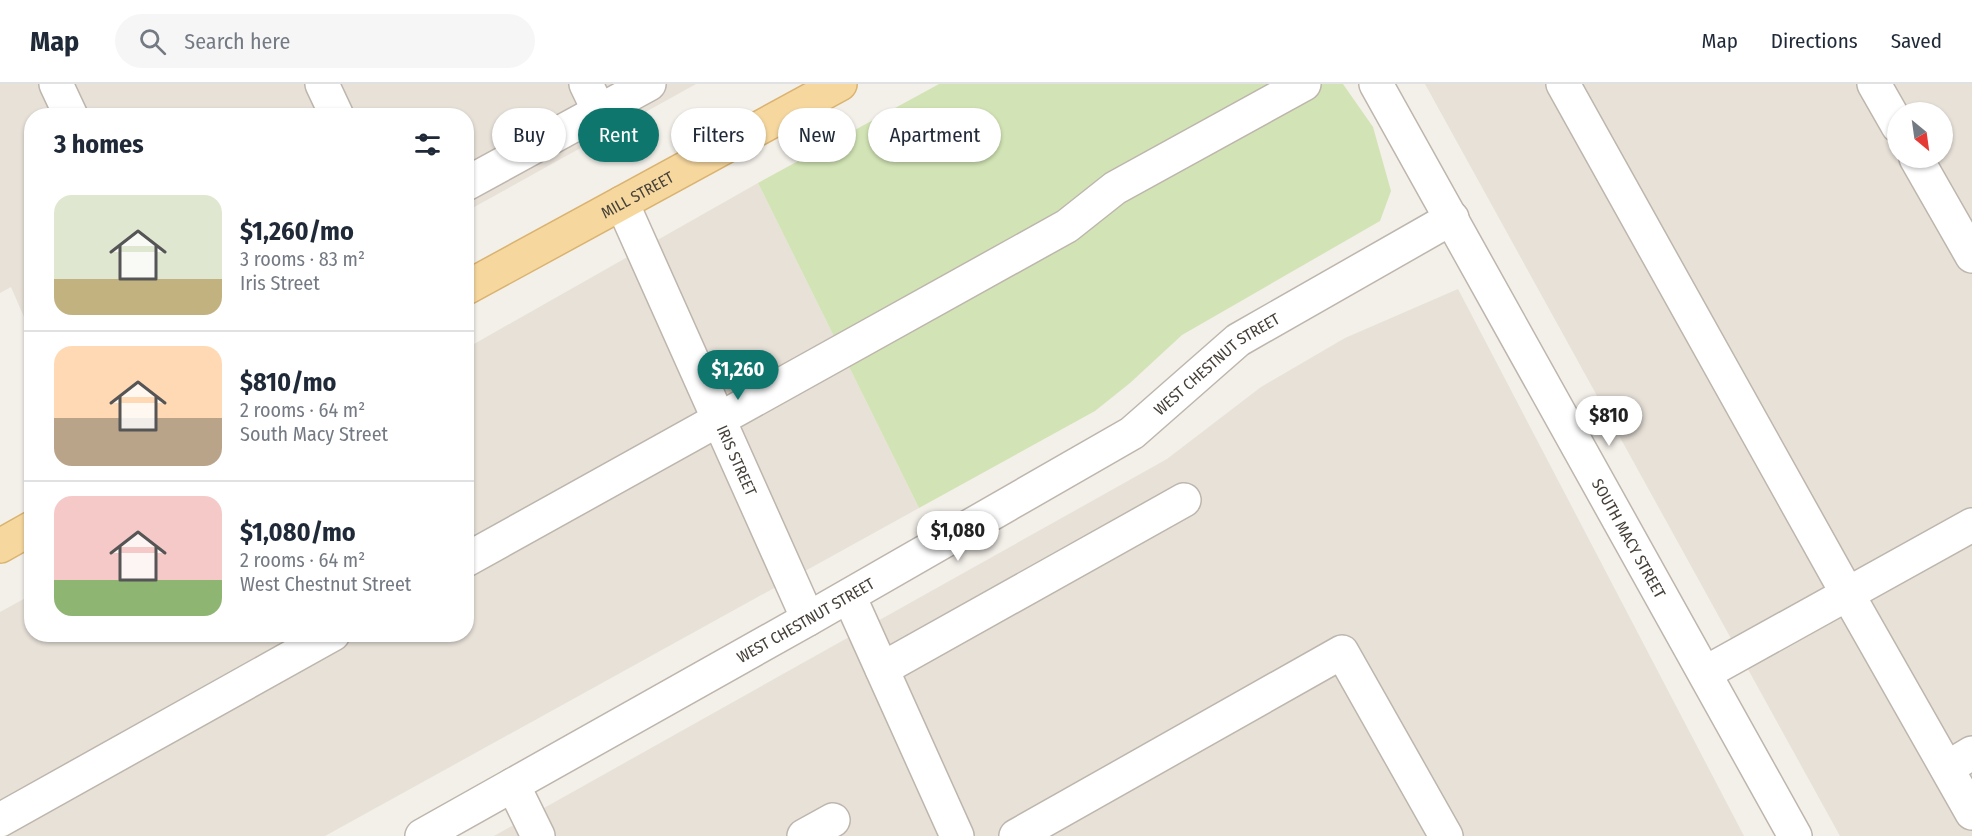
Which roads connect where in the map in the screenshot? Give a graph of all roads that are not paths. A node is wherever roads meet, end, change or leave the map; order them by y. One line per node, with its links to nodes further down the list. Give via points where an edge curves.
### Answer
1 (56, 84): 11 (street)
2 (322, 84): 12 (street)
3 (649, 84): 9 (street)
4 (840, 84): 15 (main road, MILL STREET)
5 (1304, 84): 19 (street, via 1115,188 1067,226)
6 (1376, 84): 16 (street, SOUTH MACY STREET)
7 (1563, 84): 25 (street)
8 (1874, 84): 10 (street)
9 (592, 98): 14 (street)
10 (1887, 107)
11 (67, 108)
12 (333, 108)
13 (1922, 168): 17 (street)
14 (474, 179)
15 (622, 203): 18 (main road, MILL STREET); 19 (street, IRIS STREET)
16 (1452, 218): 26 (street, WEST CHESTNUT STREET, via 1238,340 1132,433); 30 (street, SOUTH MACY STREET)
17 (1969, 245)
18 (474, 284)
19 (718, 420): 24 (street); 27 (street, IRIS STREET)
20 (1184, 500): 29 (street)
21 (1972, 525): 25 (street)
22 (24, 532): 23 (main road)
23 (0, 546)
24 (474, 556)
25 (1846, 594): 30 (street); 31 (street)
26 (849, 596): 27 (street, WEST CHESTNUT STREET); 29 (street)
27 (808, 619): 32 (street, WEST CHESTNUT STREET)
28 (319, 642): 34 (street)
29 (882, 669): 39 (street)
30 (1705, 673): 42 (street, SOUTH MACY STREET)
31 (1960, 760): 33 (street)
32 (513, 785): 36 (street, WEST CHESTNUT STREET); 37 (street)
33 (1972, 813)
34 (0, 820)
35 (833, 820): 38 (street)
36 (422, 836)
37 (538, 836)
38 (804, 836)
39 (957, 836)
40 (1016, 836): 41 (street, via 1342,652)
41 (1446, 836)
42 (1795, 836)

